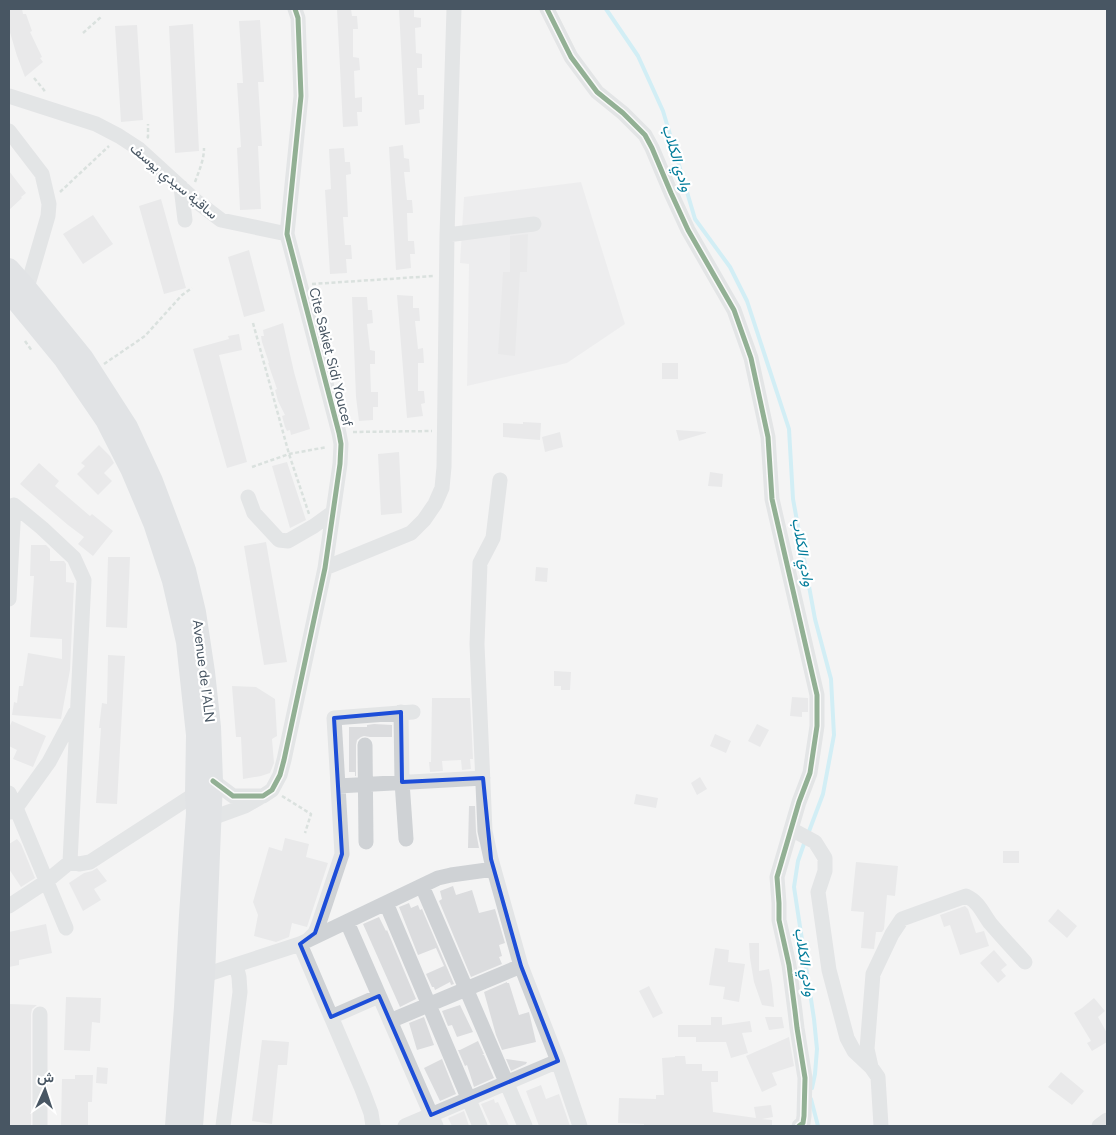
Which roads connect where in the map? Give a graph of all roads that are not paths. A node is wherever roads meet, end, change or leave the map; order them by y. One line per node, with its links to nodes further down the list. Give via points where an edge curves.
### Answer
1 (295, 9): 9 (street, Cite Sakiet Sidi Youcef, via 301,96)
2 (454, 9): 10 (street)
3 (547, 9): 30 (street, via 571,57 597,92 645,135 688,230 734,310 751,358 768,437 772,498 817,695 817,726 810,773)
4 (9, 96): 6 (street, ساقية سيدي يوسف, via 96,124 119,136 139,149)
5 (9, 131): 12 (street, via 42,174 49,204 48,216)
6 (185, 191): 7 (street); 9 (street, ساقية سيدي يوسف, via 221,220)
7 (186, 220)
8 (534, 224): 10 (street)
9 (287, 234): 15 (street, Cite Sakiet Sidi Youcef, via 340,438 340,464)
10 (447, 235): 16 (street, via 442,488 424,520 411,533)
11 (9, 268): 12 (main road, Avenue de l'ALN)
12 (17, 294): 21 (main road, Avenue de l'ALN, via 83,357 128,427 153,480 186,570 196,612 206,672); 27 (main road, via 105,420 132,471 153,523 172,581 186,642 196,735)
13 (500, 480): 20 (street, via 493,538 480,563 477,644)
14 (248, 497): 15 (street, via 254,513 279,540 288,541)
15 (332, 513): 16 (street, Cite Sakiet Sidi Youcef)
16 (325, 568): 26 (street, Cite Sakiet Sidi Youcef, via 284,760 280,775)
17 (9, 599): 18 (street, via 14,506 74,558 84,580)
18 (78, 708): 28 (street, via 49,762); 34 (street)
19 (365, 745): 23 (street)
20 (483, 778): 22 (street); 35 (street, via 486,831)
21 (214, 781): 26 (street, via 233,796); 29 (main road, Avenue de l'ALN)
22 (402, 782): 23 (street); 24 (street, via 407,712 334,718); 32 (street)
23 (365, 785): 24 (street); 33 (street)
24 (338, 786): 42 (street, via 342,854 315,933)
25 (9, 793): 28 (street)
26 (268, 793): 29 (street)
27 (195, 794): 31 (main road); 34 (street, via 90,862)
28 (13, 810): 36 (street)
29 (212, 818): 31 (street); 46 (main road, Avenue de l'ALN)
30 (791, 829): 54 (street, via 815,842 825,858 825,871 818,892 829,970 847,1038 854,1052); 68 (street, via 777,877 779,920 789,965 805,1078 804,1116)
31 (195, 831): 60 (main road)
32 (406, 839)
33 (366, 842)
34 (70, 862): 36 (street)
35 (494, 869): 37 (street, via 438,878); 45 (street)
36 (47, 881): 39 (street); 41 (street)
37 (422, 886): 38 (street); 47 (street)
38 (386, 903): 40 (street); 49 (street)
39 (9, 906)
40 (347, 922): 42 (street); 48 (street)
41 (66, 928)
42 (304, 942): 44 (street); 51 (street)
43 (1025, 962): 54 (street, via 978,905 966,896 902,920 873,974 867,1050)
44 (236, 965): 46 (street); 62 (street, via 240,992)
45 (522, 966): 47 (street); 53 (street)
46 (205, 975): 61 (main road, Avenue de l'ALN)
47 (466, 989): 49 (street); 55 (street)
48 (379, 996): 51 (street); 52 (street)
49 (428, 1005): 52 (street); 56 (street)
50 (40, 1014): 59 (street)
51 (331, 1017): 63 (street)
52 (390, 1021): 58 (street)
53 (558, 1061): 55 (street); 67 (street)
54 (871, 1067): 69 (street, via 878,1077)
55 (506, 1083): 56 (street); 66 (street)
56 (468, 1100): 58 (street); 65 (street)
57 (1107, 1120): 70 (street)
58 (434, 1121): 64 (street)
59 (40, 1126)
60 (175, 1126)
61 (193, 1126)
62 (223, 1126)
63 (374, 1126)
64 (405, 1126)
65 (480, 1126)
66 (525, 1126)
67 (580, 1126)
68 (799, 1126)
69 (881, 1126)
70 (1099, 1126)

